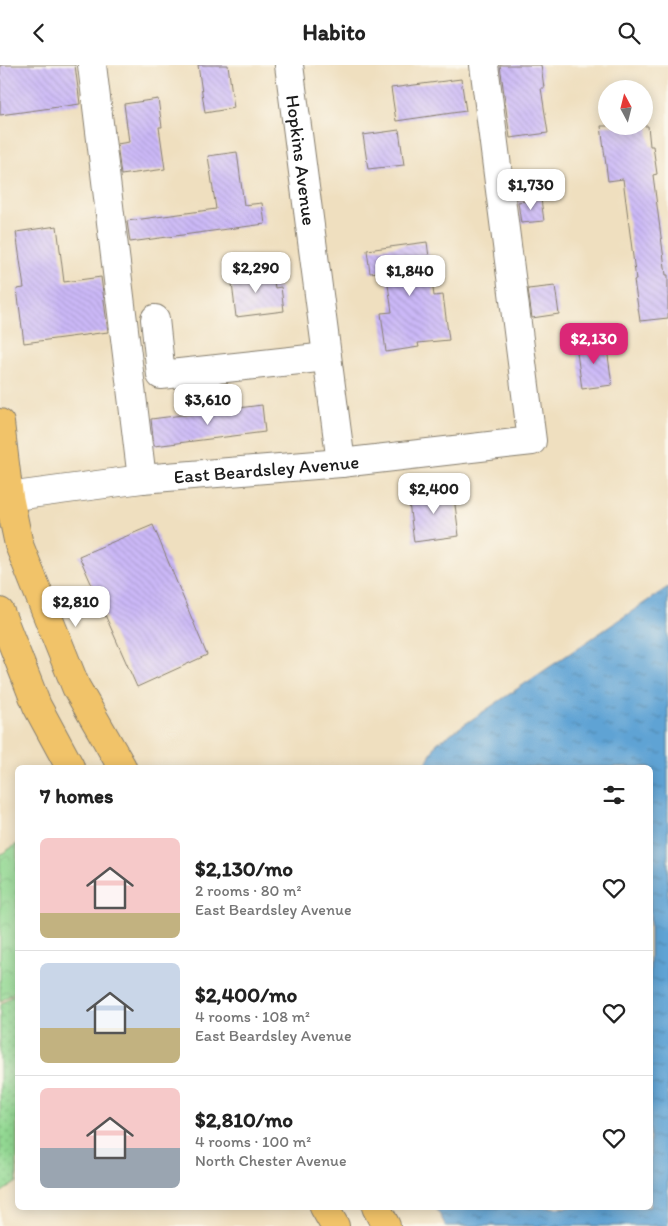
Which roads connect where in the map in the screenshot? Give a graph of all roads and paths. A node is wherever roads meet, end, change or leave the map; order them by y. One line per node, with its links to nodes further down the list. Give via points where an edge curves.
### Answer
1 (92, 65): 8 (street)
2 (289, 65): 5 (street, Hopkins Avenue)
3 (484, 65): 7 (street, East Beardsley Avenue, via 532,441)
4 (156, 319): 5 (street, via 161,375)
5 (327, 357): 7 (street, Hopkins Avenue)
6 (0, 423): 9 (main road)
7 (341, 463): 8 (street, East Beardsley Avenue)
8 (142, 479): 9 (street, East Beardsley Avenue)
9 (5, 497): 12 (main road, via 20,545 76,687)
10 (0, 612): 11 (main road, via 37,706)
11 (69, 765)
12 (121, 765)
13 (326, 1210): 15 (main road)
14 (378, 1210): 16 (main road)
15 (334, 1226)
16 (386, 1226)

